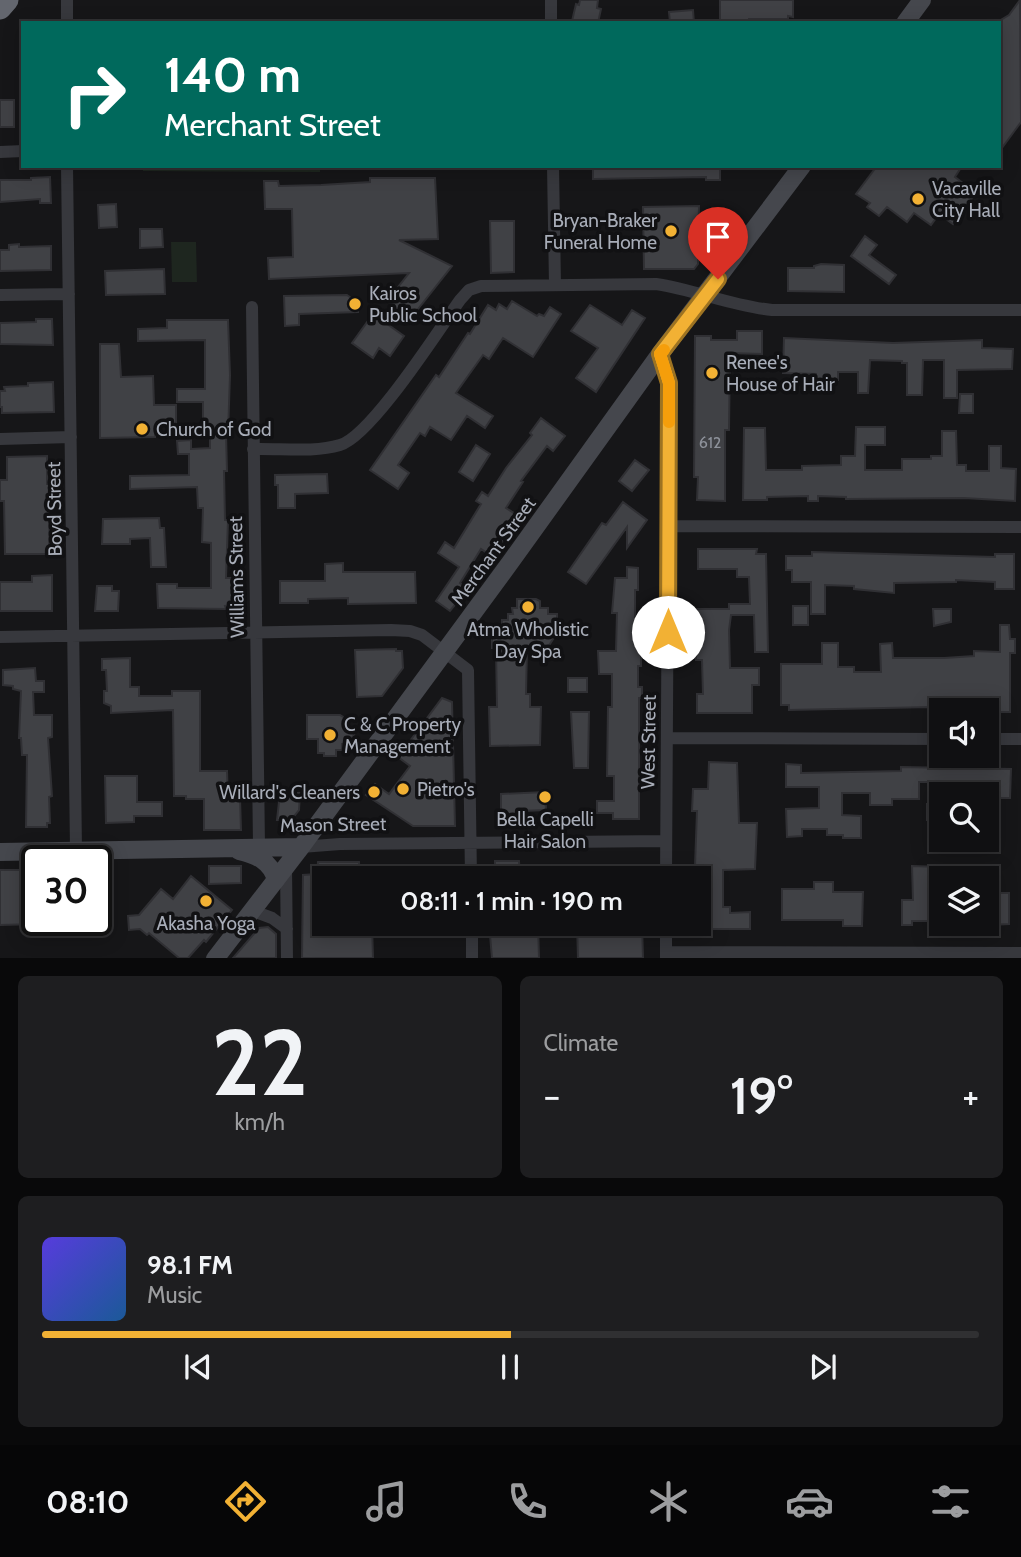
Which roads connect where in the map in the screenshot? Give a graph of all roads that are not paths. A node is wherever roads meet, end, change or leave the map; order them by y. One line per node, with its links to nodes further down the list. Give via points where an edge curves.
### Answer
1 (8, 0): 5 (highway)
2 (67, 0): 6 (street)
3 (551, 0): 7 (street)
4 (922, 0): 8 (main road)
5 (0, 8)
6 (67, 21)
7 (551, 21)
8 (906, 21)
9 (21, 151): 10 (street)
10 (0, 152)
11 (67, 168): 15 (street, Boyd Street)
12 (553, 168): 14 (street)
13 (801, 168): 17 (main road, Merchant Street)
14 (555, 285): 17 (street, via 656,284); 23 (street, via 469,290 378,413 353,439 327,448)
15 (69, 293): 16 (street); 21 (street, Boyd Street)
16 (0, 295)
17 (706, 295): 19 (street, via 772,310); 20 (main road, Merchant Street)
18 (252, 307): 23 (street, Williams Street)
19 (1021, 310)
20 (660, 354): 24 (street, West Street, via 669,383); 29 (main road, Merchant Street)
21 (71, 437): 22 (street); 27 (street, Boyd Street)
22 (0, 439)
23 (253, 449): 26 (street, Williams Street)
24 (668, 526): 25 (street); 30 (street, West Street)
25 (1021, 527)
26 (256, 632): 27 (street); 29 (street, via 404,630 422,635); 37 (street, Williams Street)
27 (74, 635): 28 (street); 36 (street, Boyd Street)
28 (0, 637)
29 (445, 651): 35 (street, via 465,666 470,681); 38 (main road, Merchant Street)
30 (668, 738): 31 (street); 34 (street, West Street)
31 (929, 739)
32 (999, 739): 33 (street)
33 (1021, 739)
34 (666, 841): 35 (street, Mason Street); 44 (street, West Street)
35 (470, 843): 38 (street, Mason Street); 43 (street)
36 (76, 845)
37 (259, 846): 38 (main road, Mason Street); 39 (main road, Mason Street)
38 (301, 847): 45 (main road, Merchant Street)
39 (229, 848): 40 (main road, Mason Street); 45 (main road, via 255,855)
40 (112, 850)
41 (21, 851): 42 (main road, Mason Street)
42 (0, 852)
43 (471, 866)
44 (666, 866)
45 (281, 873): 46 (main road, Merchant Street); 47 (street)
46 (253, 911): 47 (street); 52 (main road, Merchant Street)
47 (287, 929): 53 (street)
48 (472, 936): 54 (street)
49 (666, 936): 51 (street)
50 (1021, 953): 51 (street)
51 (666, 955)
52 (215, 958)
53 (287, 958)
54 (472, 958)

